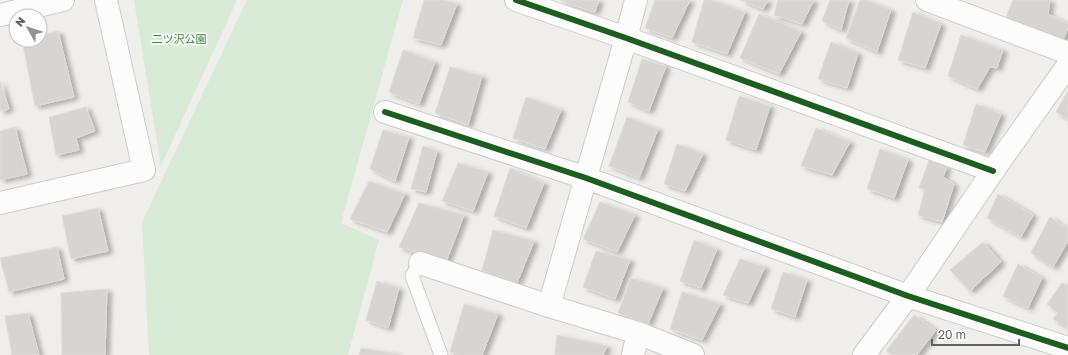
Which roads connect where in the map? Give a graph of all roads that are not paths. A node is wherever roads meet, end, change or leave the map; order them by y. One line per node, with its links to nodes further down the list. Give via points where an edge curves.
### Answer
1 (63, 0): 6 (street)
2 (106, 0): 13 (street, via 144,170)
3 (516, 0): 7 (street)
4 (636, 0): 7 (street)
5 (927, 0): 8 (street)
6 (0, 15)
7 (626, 38): 11 (street); 12 (street)
8 (1068, 53)
9 (1068, 65): 11 (street)
10 (385, 112): 12 (street)
11 (994, 171): 15 (street)
12 (586, 178): 15 (street); 16 (street)
13 (0, 203)
14 (420, 263): 16 (street); 19 (lane, via 412,276)
15 (908, 296): 18 (street); 22 (street)
16 (549, 306): 17 (street)
17 (638, 333): 20 (street); 21 (street)
18 (1068, 348)
19 (441, 355)
20 (633, 355)
21 (693, 355)
22 (864, 355)

